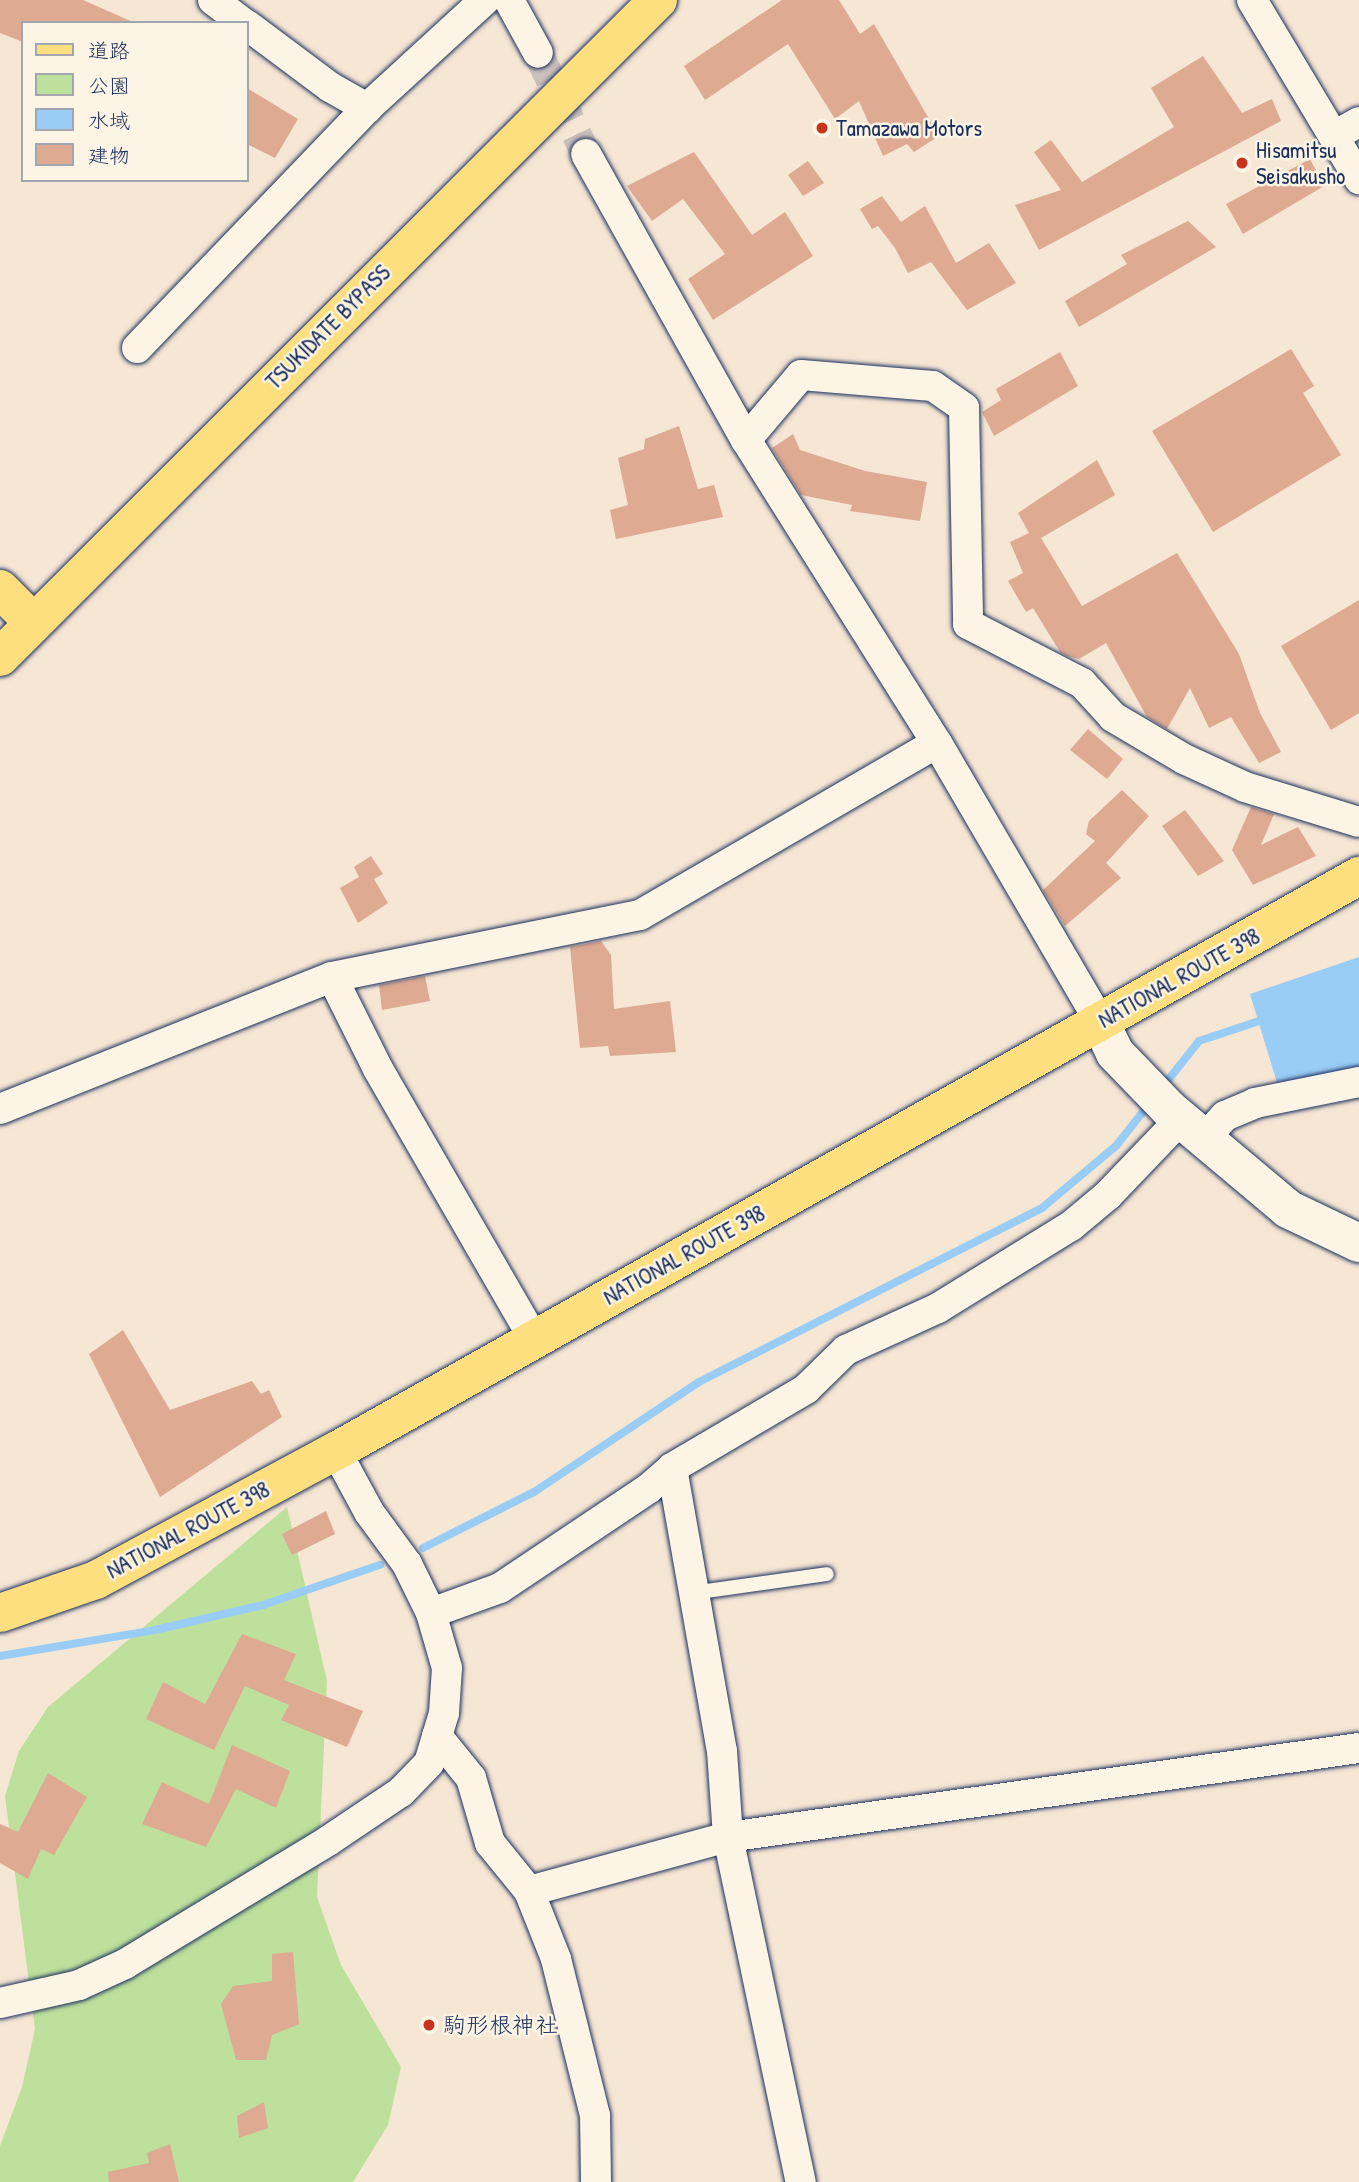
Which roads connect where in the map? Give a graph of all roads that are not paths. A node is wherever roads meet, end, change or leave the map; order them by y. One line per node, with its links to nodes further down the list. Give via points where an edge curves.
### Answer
1 (213, 0): 6 (street)
2 (485, 0): 9 (street)
3 (509, 0): 8 (street)
4 (658, 0): 16 (main road, TSUKIDATE BYPASS)
5 (1252, 0): 10 (street)
6 (241, 21)
7 (248, 26): 9 (street, via 330,87)
8 (538, 53)
9 (367, 108): 13 (street)
10 (1347, 129): 12 (street)
11 (586, 154): 14 (street)
12 (1359, 179)
13 (137, 348)
14 (746, 440): 18 (street); 19 (street, via 801,375 933,386 964,408 968,624 1082,683 1113,717 1184,759 1245,788)
15 (0, 589): 16 (main road)
16 (33, 622): 17 (main road, TSUKIDATE BYPASS)
17 (0, 657)
18 (937, 743): 21 (street, via 640,915); 22 (street)
19 (1359, 822)
20 (1359, 876): 22 (main road, NATIONAL ROUTE 398)
21 (332, 977): 24 (street); 27 (street, via 378,1069)
22 (1100, 1022): 25 (street, via 1128,1070); 27 (main road, NATIONAL ROUTE 398)
23 (1359, 1082): 25 (street, via 1255,1102 1225,1116)
24 (0, 1109)
25 (1185, 1122): 26 (street, via 1288,1209); 29 (street, via 1071,1226 938,1308 846,1350 806,1389)
26 (1359, 1242)
27 (534, 1339): 28 (main road, NATIONAL ROUTE 398)
28 (336, 1451): 32 (main road, NATIONAL ROUTE 398, via 96,1580); 33 (street, via 369,1513 407,1564)
29 (672, 1468): 31 (street); 33 (street, via 500,1588)
30 (827, 1574): 31 (lane)
31 (692, 1593): 36 (street, via 722,1751)
32 (0, 1613)
33 (431, 1613): 34 (street, via 447,1668)
34 (437, 1736): 37 (street, via 471,1778 490,1843); 38 (street, via 429,1762 401,1792 237,1899 125,1964 79,1985)
35 (1359, 1748): 36 (street)
36 (728, 1837): 37 (street); 40 (street)
37 (529, 1891): 39 (street, via 556,1959 595,2116)
38 (0, 2003)
39 (596, 2182)
40 (801, 2182)

